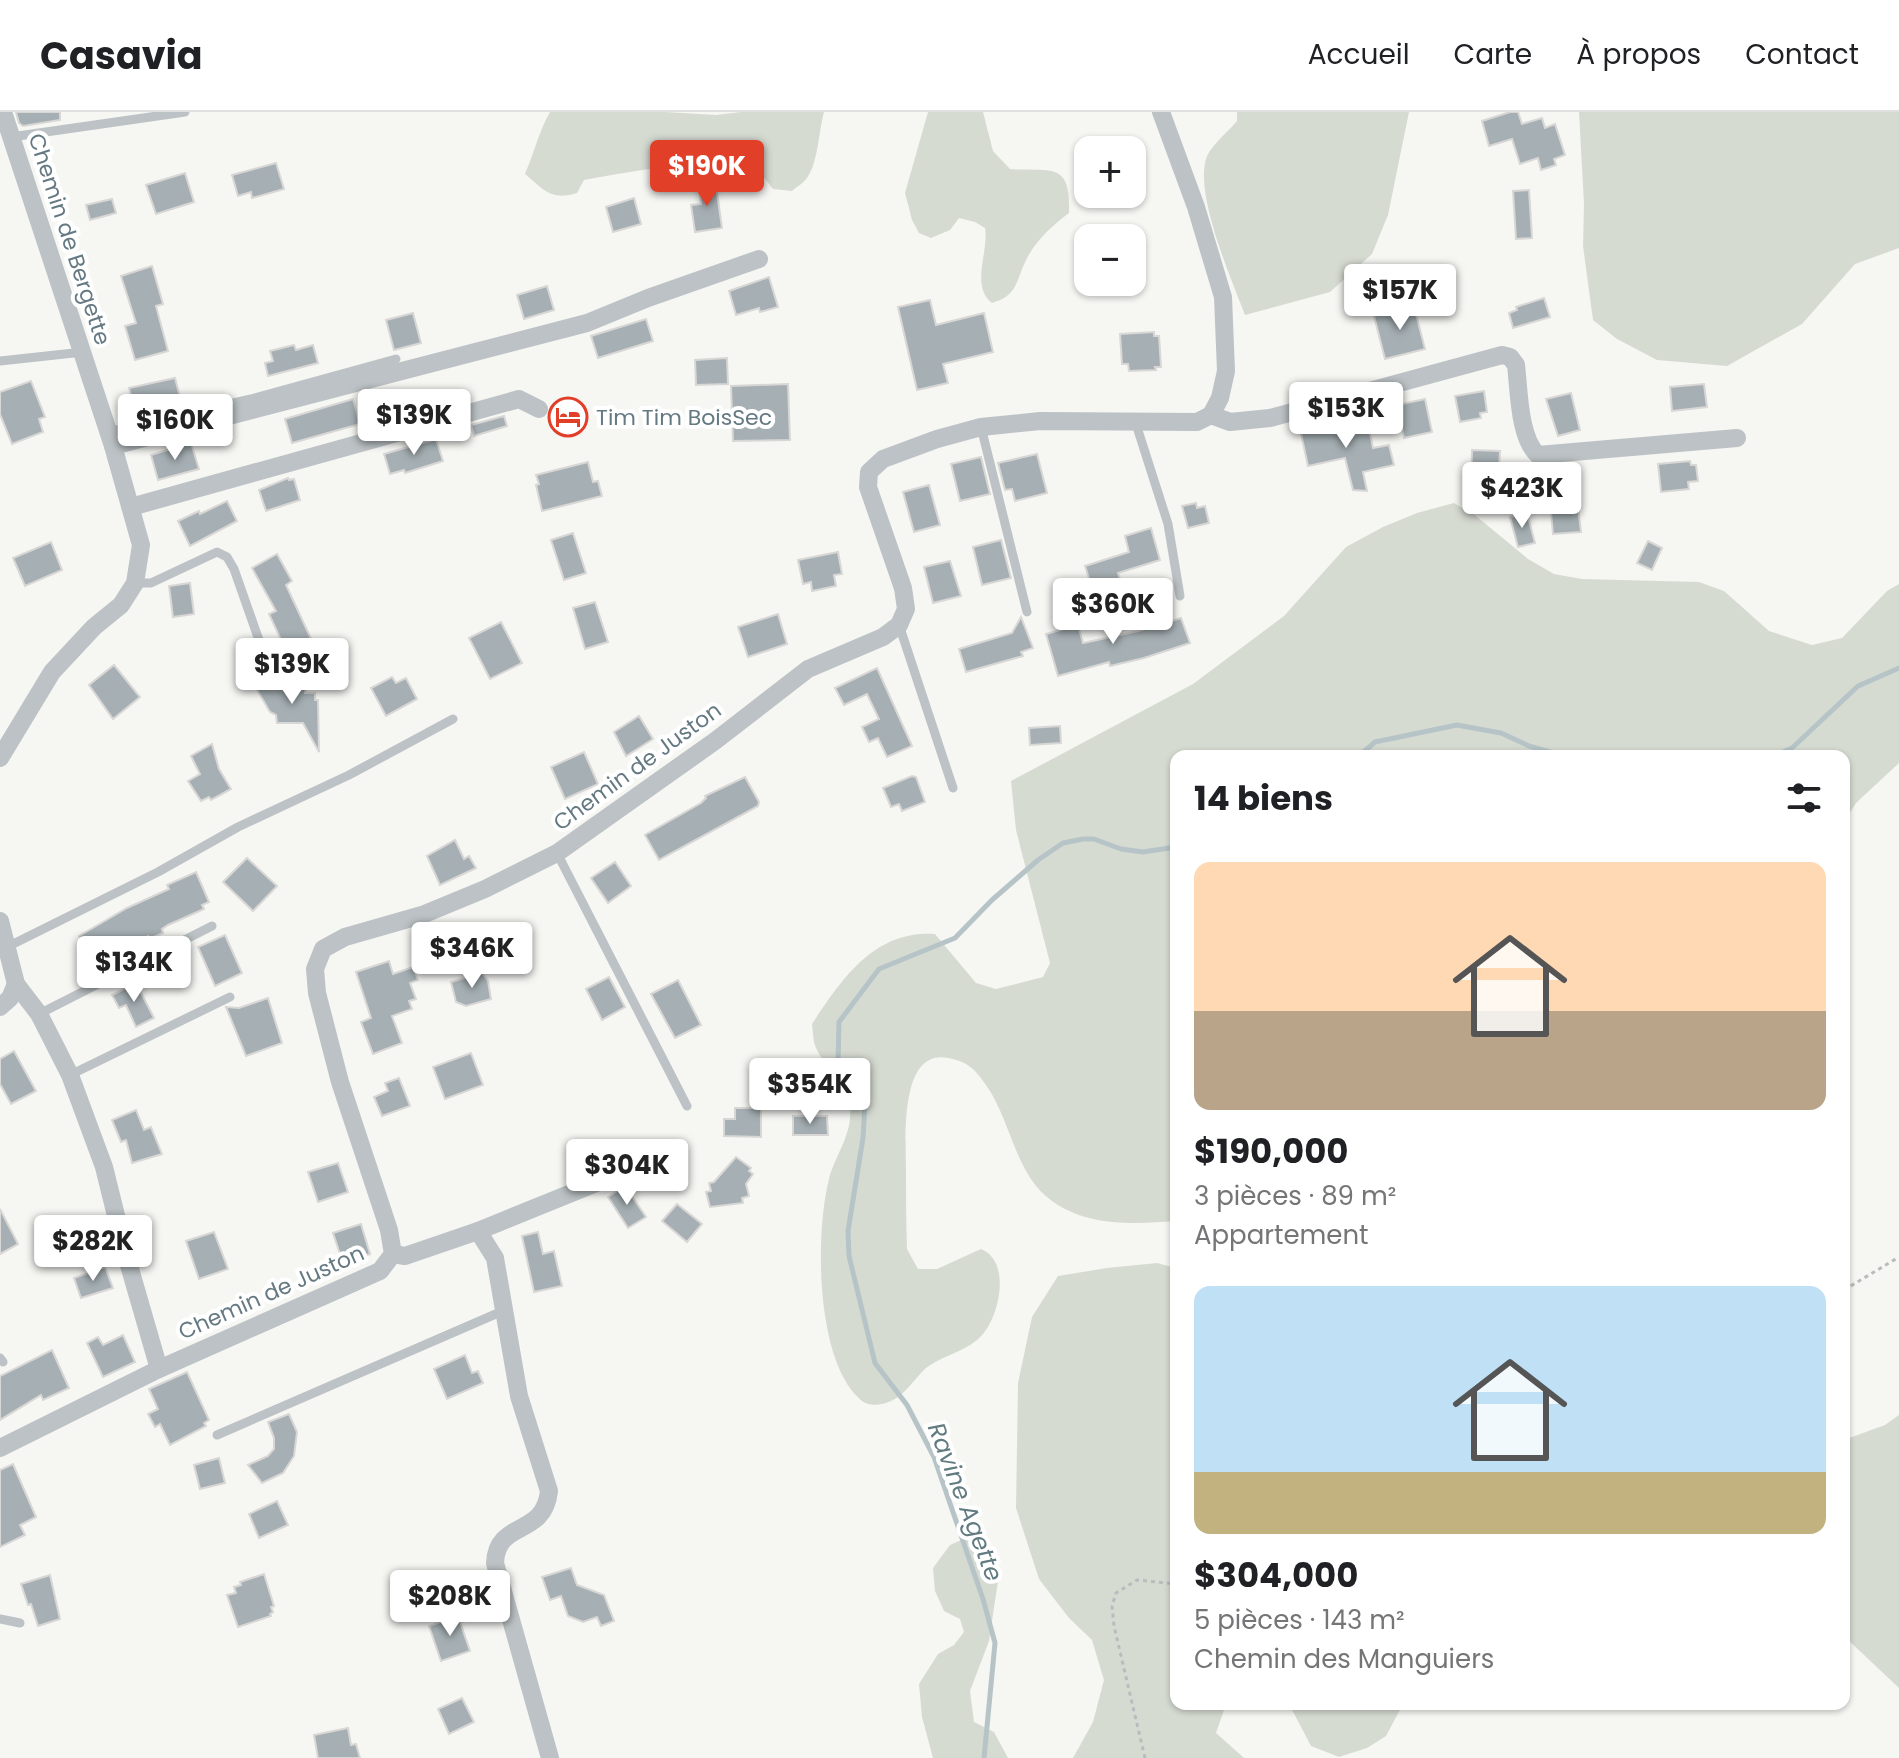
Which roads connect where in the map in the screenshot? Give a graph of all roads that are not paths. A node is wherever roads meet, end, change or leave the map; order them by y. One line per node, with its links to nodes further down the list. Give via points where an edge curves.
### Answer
1 (3, 112): 4 (street, Chemin de Bergette)
2 (185, 112): 4 (lane)
3 (1161, 112): 10 (street, via 1223,297 1226,371)
4 (11, 137): 6 (street, Chemin de Bergette)
5 (759, 259): 14 (street, via 587,323)
6 (83, 352): 8 (lane); 14 (street, Chemin de Bergette)
7 (396, 359): 14 (lane)
8 (0, 361)
9 (539, 409): 15 (street, via 519,399)
10 (1211, 415): 11 (street, via 1197,422); 13 (street, via 1230,422 1270,418 1502,355 1516,365 1526,437 1538,455)
11 (1136, 424): 12 (street, via 1040,421); 17 (lane, via 1168,524)
12 (981, 427): 18 (lane); 19 (street, via 883,459 869,472 868,487 903,588 906,609)
13 (1737, 438)
14 (110, 439): 15 (street, Chemin de Bergette)
15 (131, 507): 16 (street, Chemin de Bergette, via 141,545)
16 (135, 583): 20 (lane, via 151,583 217,552 227,557); 22 (street, via 121,605 52,672)
17 (1180, 596)
18 (1027, 612)
19 (899, 625): 23 (lane); 24 (street, Chemin de Juston, via 808,669)
20 (266, 660)
21 (453, 719): 27 (lane)
22 (0, 758)
23 (953, 788)
24 (557, 853): 33 (lane); 36 (street, Chemin de Juston, via 422,915 345,937 323,949 315,969 317,993)
25 (1, 926): 27 (street)
26 (212, 926): 31 (lane)
27 (7, 947): 28 (street)
28 (16, 984): 30 (street); 31 (street)
29 (230, 997): 32 (lane)
30 (0, 1007)
31 (39, 1014): 32 (street)
32 (70, 1075): 38 (street, via 104,1167)
33 (687, 1106)
34 (658, 1158): 35 (street)
35 (478, 1231): 36 (street, via 405,1256); 37 (street, via 495,1258)
36 (393, 1254): 38 (street, Chemin de Juston, via 380,1271)
37 (505, 1310): 39 (lane); 43 (street, via 519,1396 549,1491 540,1518 495,1548 495,1563)
38 (159, 1369): 40 (street, Chemin de Juston)
39 (217, 1435)
40 (0, 1448)
41 (0, 1619): 42 (lane)
42 (20, 1623)
43 (550, 1758)

